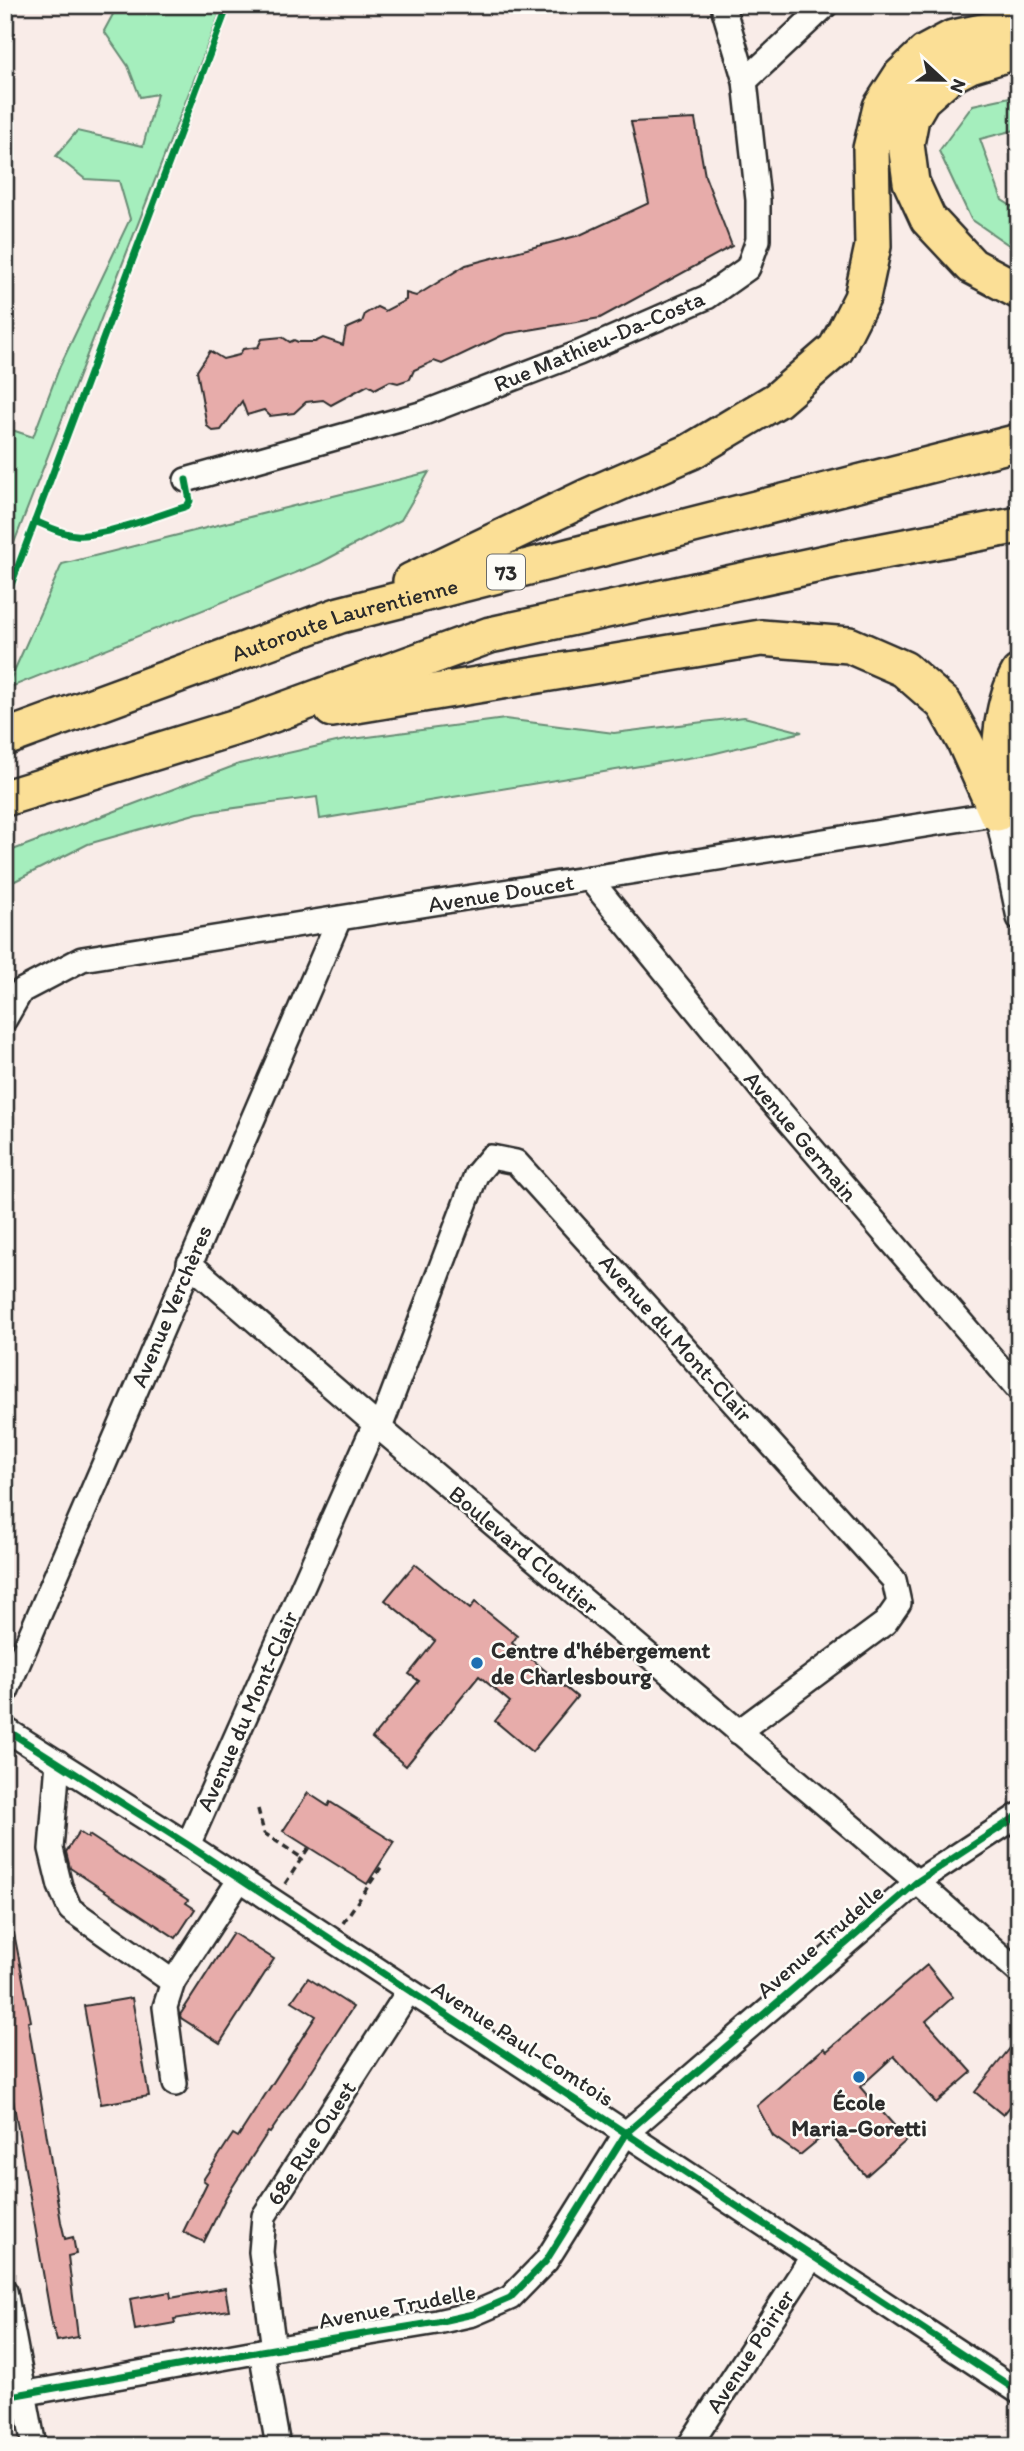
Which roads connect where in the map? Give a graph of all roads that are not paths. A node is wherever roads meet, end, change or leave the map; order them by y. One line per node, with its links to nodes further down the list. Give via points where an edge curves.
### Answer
1 (826, 5): 5 (street)
2 (722, 7): 5 (street, Rue Mathieu-Da-Costa)
3 (1019, 24): 10 (highway, via 953,38 925,53 901,76 881,107 872,149 873,246 862,298 836,349 777,400 690,452)
4 (1019, 50): 6 (highway, via 947,77 922,99 911,118 906,144 911,182 928,219 972,266)
5 (745, 81): 8 (street, Rue Mathieu-Da-Costa, via 758,200 758,240 748,268 707,297 424,413)
6 (1019, 291)
7 (1019, 442): 10 (highway, Autoroute Laurentienne / 73)
8 (186, 480)
9 (1019, 525): 12 (highway, via 490,635)
10 (340, 615): 13 (highway, Autoroute Laurentienne / 73)
11 (1019, 673): 15 (highway, via 1002,731)
12 (246, 724): 14 (highway); 15 (highway, via 761,638 849,645 904,669 944,704)
13 (5, 738)
14 (5, 797)
15 (1008, 812): 16 (street, Avenue Doucet); 17 (street)
16 (589, 878): 18 (street, Avenue Doucet); 21 (street, Avenue Germain, via 766,1096)
17 (1019, 918)
18 (340, 919): 19 (street, Avenue Doucet, via 82,959 21,991); 20 (street, Avenue Verchères)
19 (5, 1019)
20 (189, 1263): 22 (street, Boulevard Cloutier); 23 (street, Avenue Verchères)
21 (1019, 1390)
22 (377, 1426): 25 (street, Boulevard Cloutier); 25 (street, Avenue du Mont-Clair, via 476,1175 491,1157 516,1162 894,1580 899,1603 885,1623); 28 (street, Avenue du Mont-Clair)
23 (5, 1694)
24 (5, 1728): 26 (street, Avenue Paul-Comtois)
25 (738, 1732): 30 (street, Boulevard Cloutier)
26 (58, 1762): 28 (street, Avenue Paul-Comtois); 32 (street, via 51,1849 71,1909)
27 (1019, 1815): 30 (street, Avenue Trudelle)
28 (188, 1845): 29 (street, Avenue Paul-Comtois)
29 (240, 1880): 32 (street); 33 (street, Avenue Paul-Comtois)
30 (917, 1882): 31 (street, Boulevard Cloutier); 35 (street, Avenue Trudelle)
31 (1019, 1972)
32 (173, 1982): 34 (street, via 164,2007)
33 (408, 1992): 35 (street, Avenue Paul-Comtois); 38 (street, 68e Rue Ouest, via 264,2216 261,2252)
34 (175, 2084)
35 (626, 2133): 36 (street, Avenue Paul-Comtois); 38 (street, Avenue Trudelle, via 546,2261 510,2298 438,2322)
36 (812, 2257): 39 (street, Avenue Paul-Comtois); 41 (street, Avenue Poirier)
37 (5, 2291): 40 (street)
38 (268, 2350): 40 (street, Avenue Trudelle); 43 (street, 68e Rue Ouest)
39 (1019, 2392)
40 (15, 2396): 42 (street)
41 (693, 2444)
42 (34, 2446)
43 (278, 2446)

